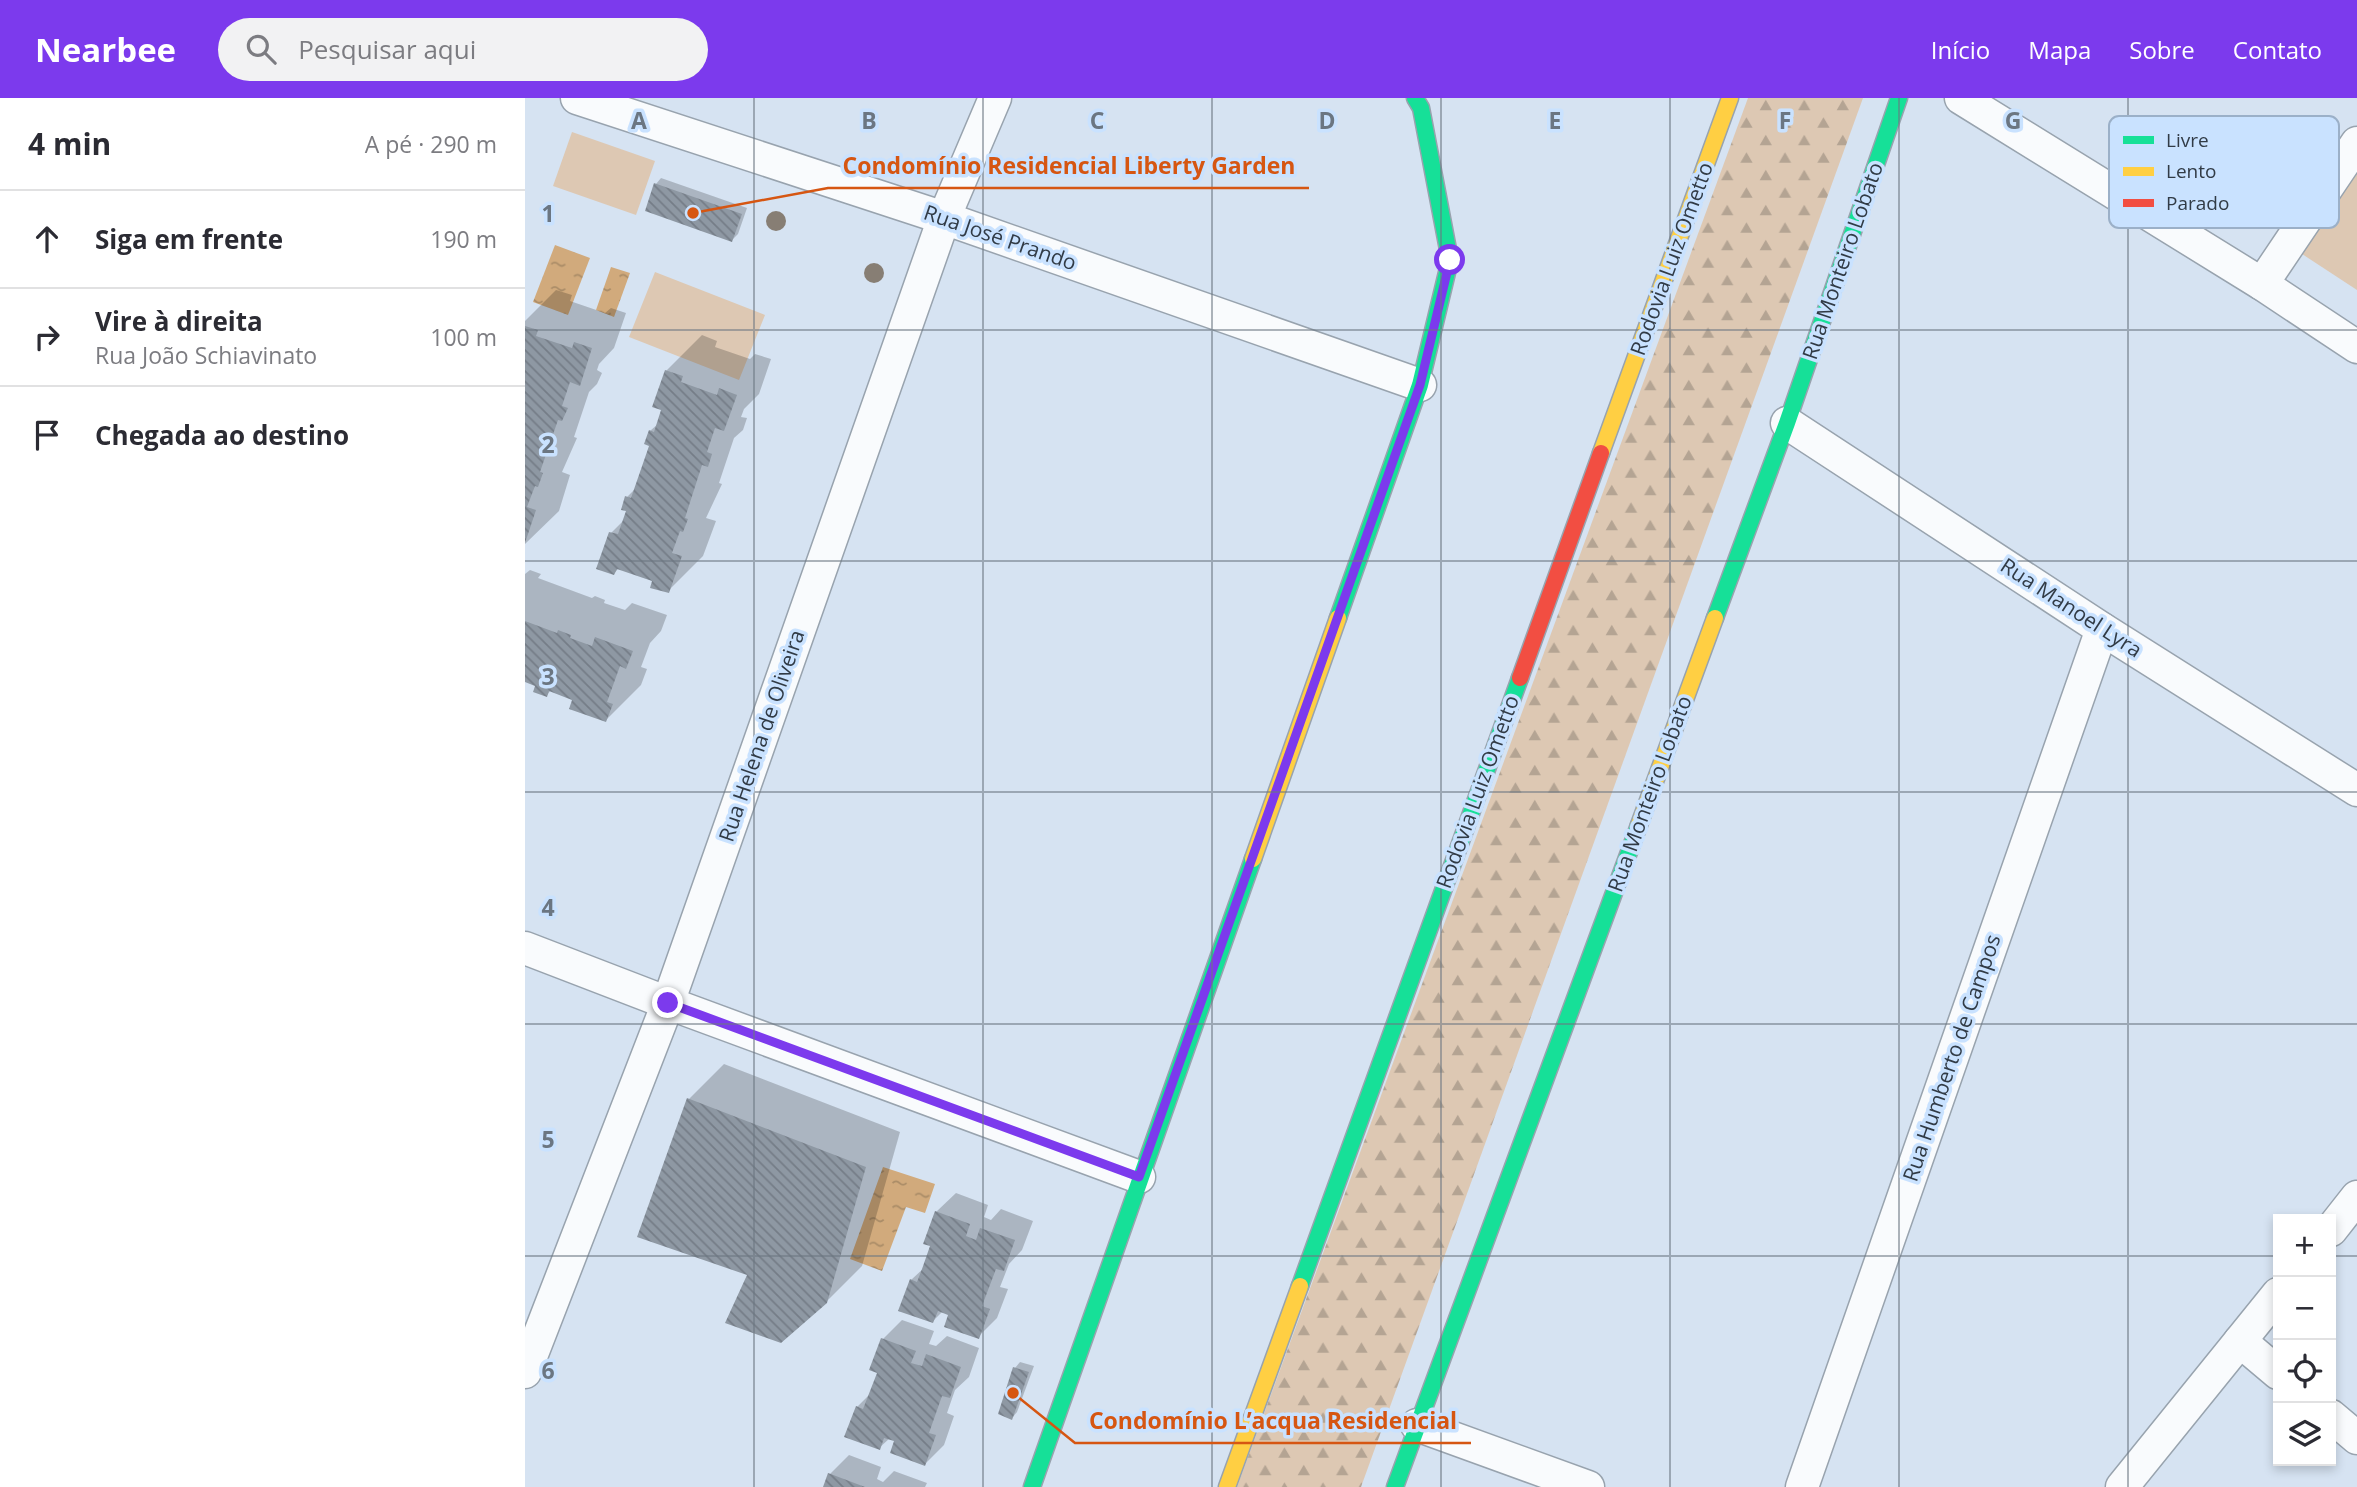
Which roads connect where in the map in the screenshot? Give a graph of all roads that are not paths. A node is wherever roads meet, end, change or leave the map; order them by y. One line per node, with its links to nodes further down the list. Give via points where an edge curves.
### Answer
1 (577, 98): 10 (street, Rua José Prando)
2 (995, 98): 10 (street, Rua Helena de Oliveira)
3 (1415, 98): 15 (street, via 1421,108 1450,260)
4 (1730, 98): 32 (street, Rodovia Luiz Ometto)
5 (1899, 98): 16 (street, Rua Monteiro Lobato)
6 (1961, 98): 9 (street)
7 (2357, 143): 8 (street)
8 (2339, 170)
9 (2109, 189)
10 (944, 218): 15 (street, Rua José Prando); 20 (street, Rua Helena de Oliveira)
11 (2171, 228): 13 (street)
12 (2300, 228): 13 (street)
13 (2262, 284): 14 (street)
14 (2357, 347)
15 (1420, 385): 21 (street)
16 (1787, 423): 17 (street, Rua Manoel Lyra); 29 (street, Rua Monteiro Lobato)
17 (2102, 629): 18 (street, Rua Manoel Lyra); 35 (street, Rua Humberto de Campos)
18 (2357, 790)
19 (525, 948): 20 (street)
20 (668, 1003): 21 (street); 27 (street, Rua Helena de Oliveira)
21 (1139, 1177): 31 (street)
22 (2357, 1197): 23 (street)
23 (2336, 1224)
24 (2273, 1300): 25 (street)
25 (2240, 1341): 26 (street); 36 (street)
26 (2273, 1369)
27 (525, 1372)
28 (2336, 1420): 30 (street)
29 (1417, 1425): 33 (street, Rua Monteiro Lobato); 34 (street)
30 (2357, 1438)
31 (1032, 1487)
32 (1227, 1487)
33 (1395, 1487)
34 (1588, 1487)
35 (1802, 1487)
36 (2122, 1487)

